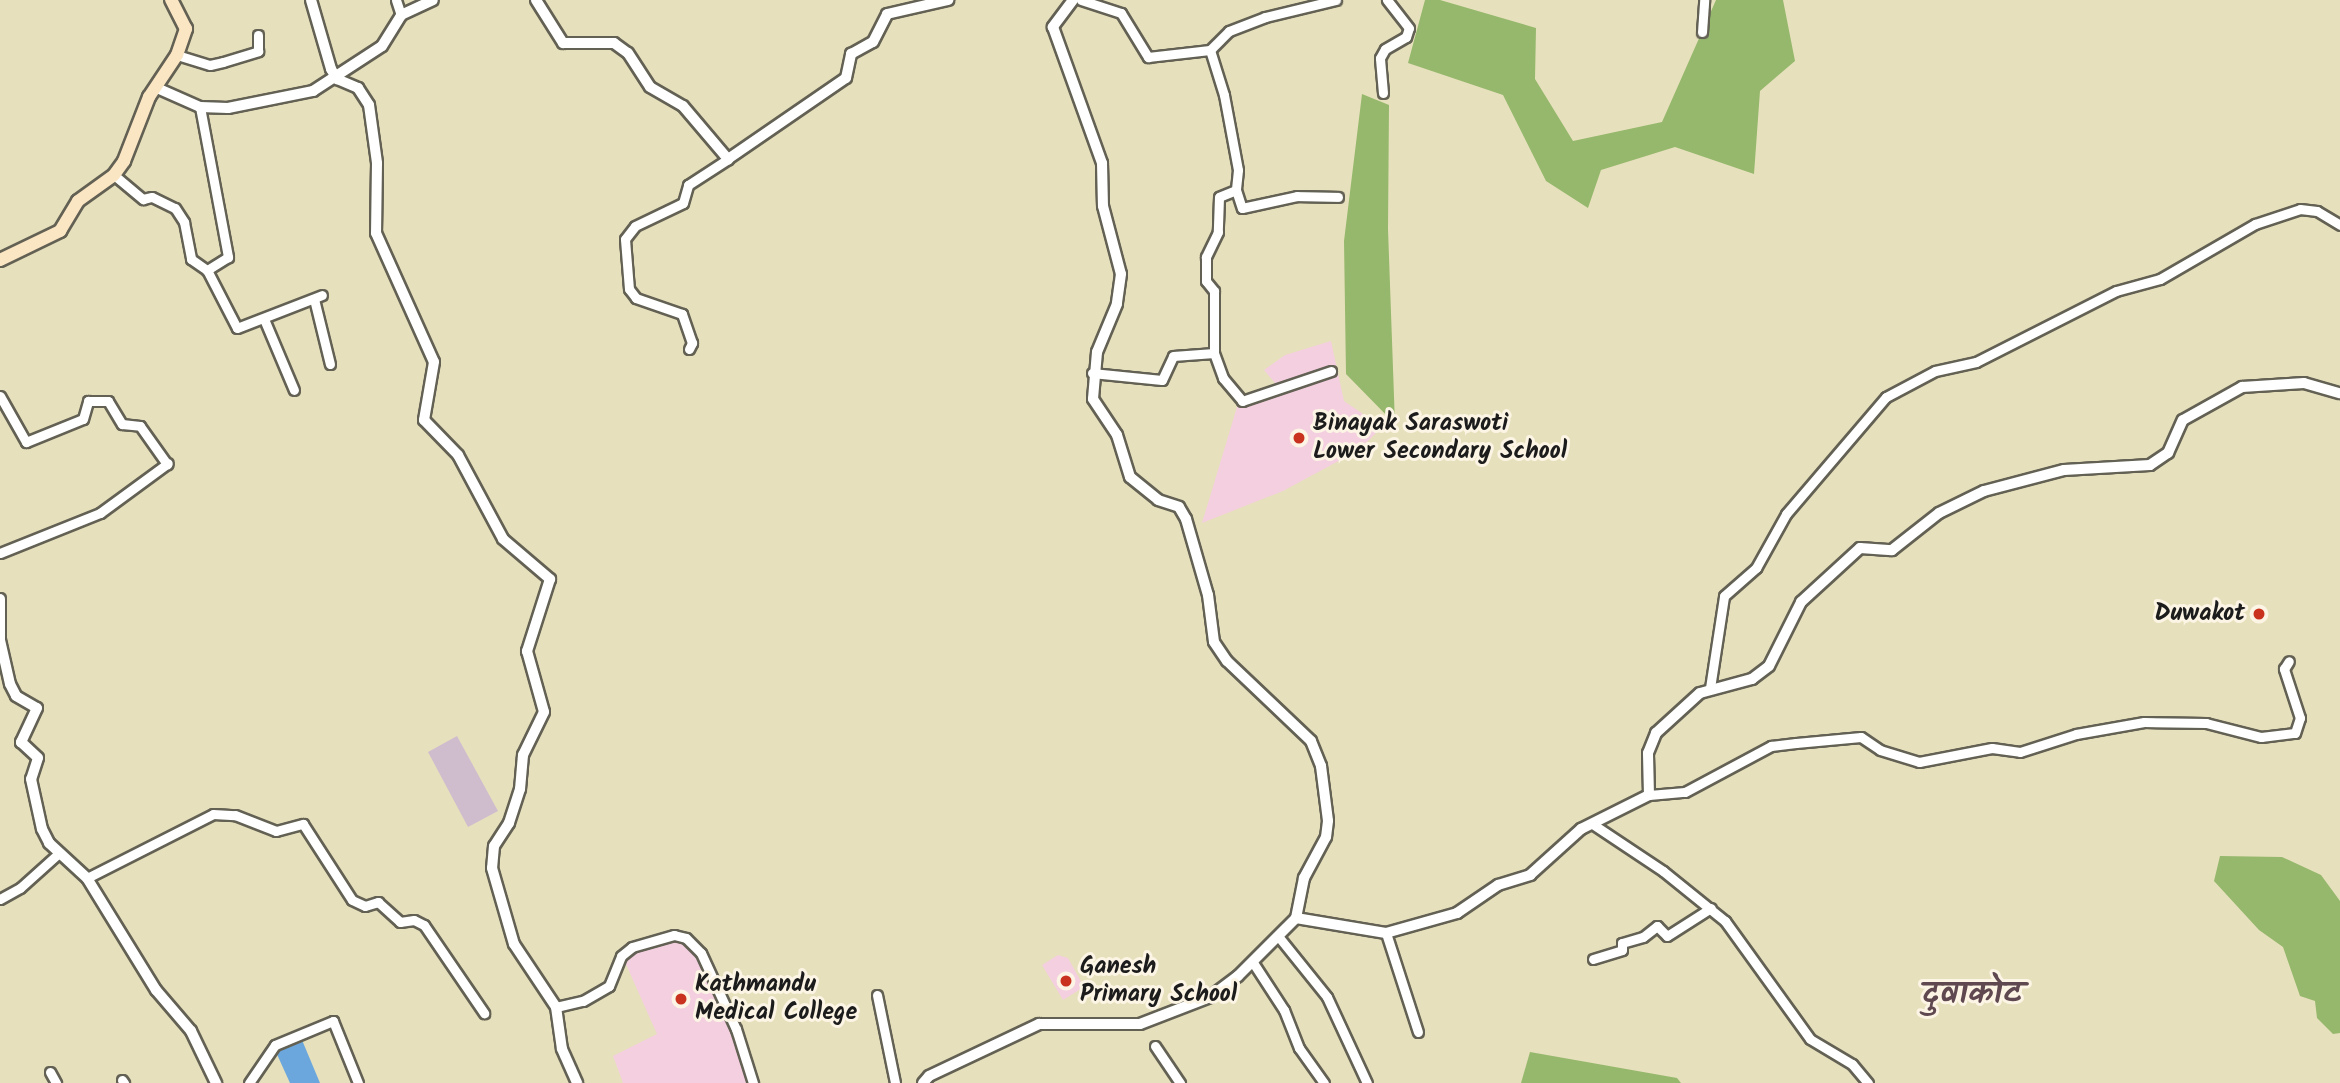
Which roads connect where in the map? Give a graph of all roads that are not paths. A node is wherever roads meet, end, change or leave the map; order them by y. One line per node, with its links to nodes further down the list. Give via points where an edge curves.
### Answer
1 (171, 0): 16 (main road, via 186,29)
2 (311, 0): 17 (street, via 322,47)
3 (396, 0): 12 (street)
4 (433, 0): 12 (street)
5 (536, 0): 21 (street, via 563,43 614,43 628,53 650,87 683,106)
6 (948, 0): 21 (street, via 887,14 873,42 851,54 846,78 809,99 783,124)
7 (1073, 0): 33 (street, via 1053,27 1102,163 1103,206 1120,259 1121,291)
8 (1081, 0): 15 (street, via 1121,13 1148,57)
9 (1336, 0): 15 (street, via 1229,31)
10 (1387, 0): 19 (street, via 1409,28 1406,37 1380,58)
11 (1704, 0): 13 (street)
12 (401, 15): 17 (street, via 383,46)
13 (1702, 32)
14 (258, 35): 16 (street, via 258,51 223,62 210,65)
15 (1210, 50): 23 (street, via 1236,144)
16 (177, 55): 18 (main road)
17 (337, 79): 20 (street, via 325,87 228,107); 53 (street, via 358,88 369,105 377,163 376,233 434,362 424,420 458,455 503,540 550,579 527,651 544,712 523,755 520,789 509,824 494,846 492,868 514,944)
18 (157, 88): 20 (street); 22 (main road)
19 (1383, 93)
20 (200, 107): 27 (street, via 228,257)
21 (728, 159): 29 (street, via 688,185 683,203 635,226 625,239 629,289 636,298 682,314 692,342)
22 (114, 175): 26 (main road, via 83,196 60,231); 27 (street, via 143,199 152,197 175,208 184,222 191,259)
23 (1236, 190): 24 (street, via 1242,208 1297,196); 30 (street, via 1219,197 1218,232 1206,257 1206,281 1214,291)
24 (1338, 197)
25 (2340, 225): 40 (street, via 2317,211 2300,209 2255,224 2160,279 2116,292 1976,362 1935,371 1886,397 1786,514 1756,568 1724,596)
26 (0, 260)
27 (207, 270): 28 (street, via 237,328)
28 (264, 319): 31 (street, via 318,297); 34 (street)
29 (689, 349)
30 (1214, 353): 32 (street, via 1223,378 1242,401); 33 (street, via 1173,356 1163,380)
31 (330, 365)
32 (1331, 371)
33 (1092, 373): 47 (street, via 1093,400 1116,435 1130,477 1158,500 1180,507 1186,519 1208,595 1214,642 1227,661 1298,725 1311,741 1321,766 1327,829 1304,878)
34 (293, 390)
35 (2340, 393): 40 (street, via 2304,383 2242,387 2183,420 2168,453 2150,465 2064,470 1984,491 1939,513 1892,550 1860,548 1801,602 1769,666 1752,680)
36 (0, 396): 37 (street, via 26,442 83,419 88,401 108,401 122,424 139,426 167,463 100,513)
37 (0, 553)
38 (0, 599): 43 (street, via 1,648 10,684 16,696 37,708 21,742 37,758 31,779 33,797 42,829)
39 (2289, 660): 41 (street, via 2284,668 2300,718 2295,733 2261,737 2206,723 2144,722 2076,734 2020,752 1992,748 1919,762 1880,750 1861,737 1771,746 1685,792)
40 (1710, 688): 41 (street, via 1651,740)
41 (1650, 795): 42 (street)
42 (1594, 825): 46 (street); 48 (street, via 1581,830 1530,875 1498,885 1457,913)
43 (59, 853): 44 (street); 45 (street, via 20,888)
44 (87, 878): 54 (street, via 213,814 235,815 276,831 303,824 352,900 365,906 378,902 400,922 414,920 424,925); 59 (street, via 156,990 191,1031)
45 (0, 899)
46 (1711, 908): 50 (street, via 1667,936 1657,926 1622,943 1622,950); 69 (street, via 1810,1039 1852,1065)
47 (1296, 918): 48 (street); 49 (street)
48 (1385, 933): 55 (street)
49 (1278, 936): 51 (street); 68 (street, via 1327,997)
50 (1593, 959)
51 (1252, 961): 65 (street, via 1210,997 1140,1024 1039,1024 929,1076); 67 (street, via 1284,1010 1298,1048)
52 (877, 995): 64 (street)
53 (556, 1007): 62 (street, via 562,1049); 63 (street, via 583,1002 609,986 621,956 632,947 674,935 686,938 701,953 736,1029)
54 (484, 1013)
55 (1418, 1032)
56 (1155, 1046): 66 (street)
57 (50, 1072): 58 (street)
58 (56, 1083)
59 (216, 1083)
60 (248, 1083): 61 (street, via 275,1045 333,1021)
61 (358, 1083)
62 (577, 1083)
63 (753, 1083)
64 (895, 1083)
65 (923, 1083)
66 (1180, 1083)
67 (1324, 1083)
68 (1367, 1083)
69 (1868, 1083)

